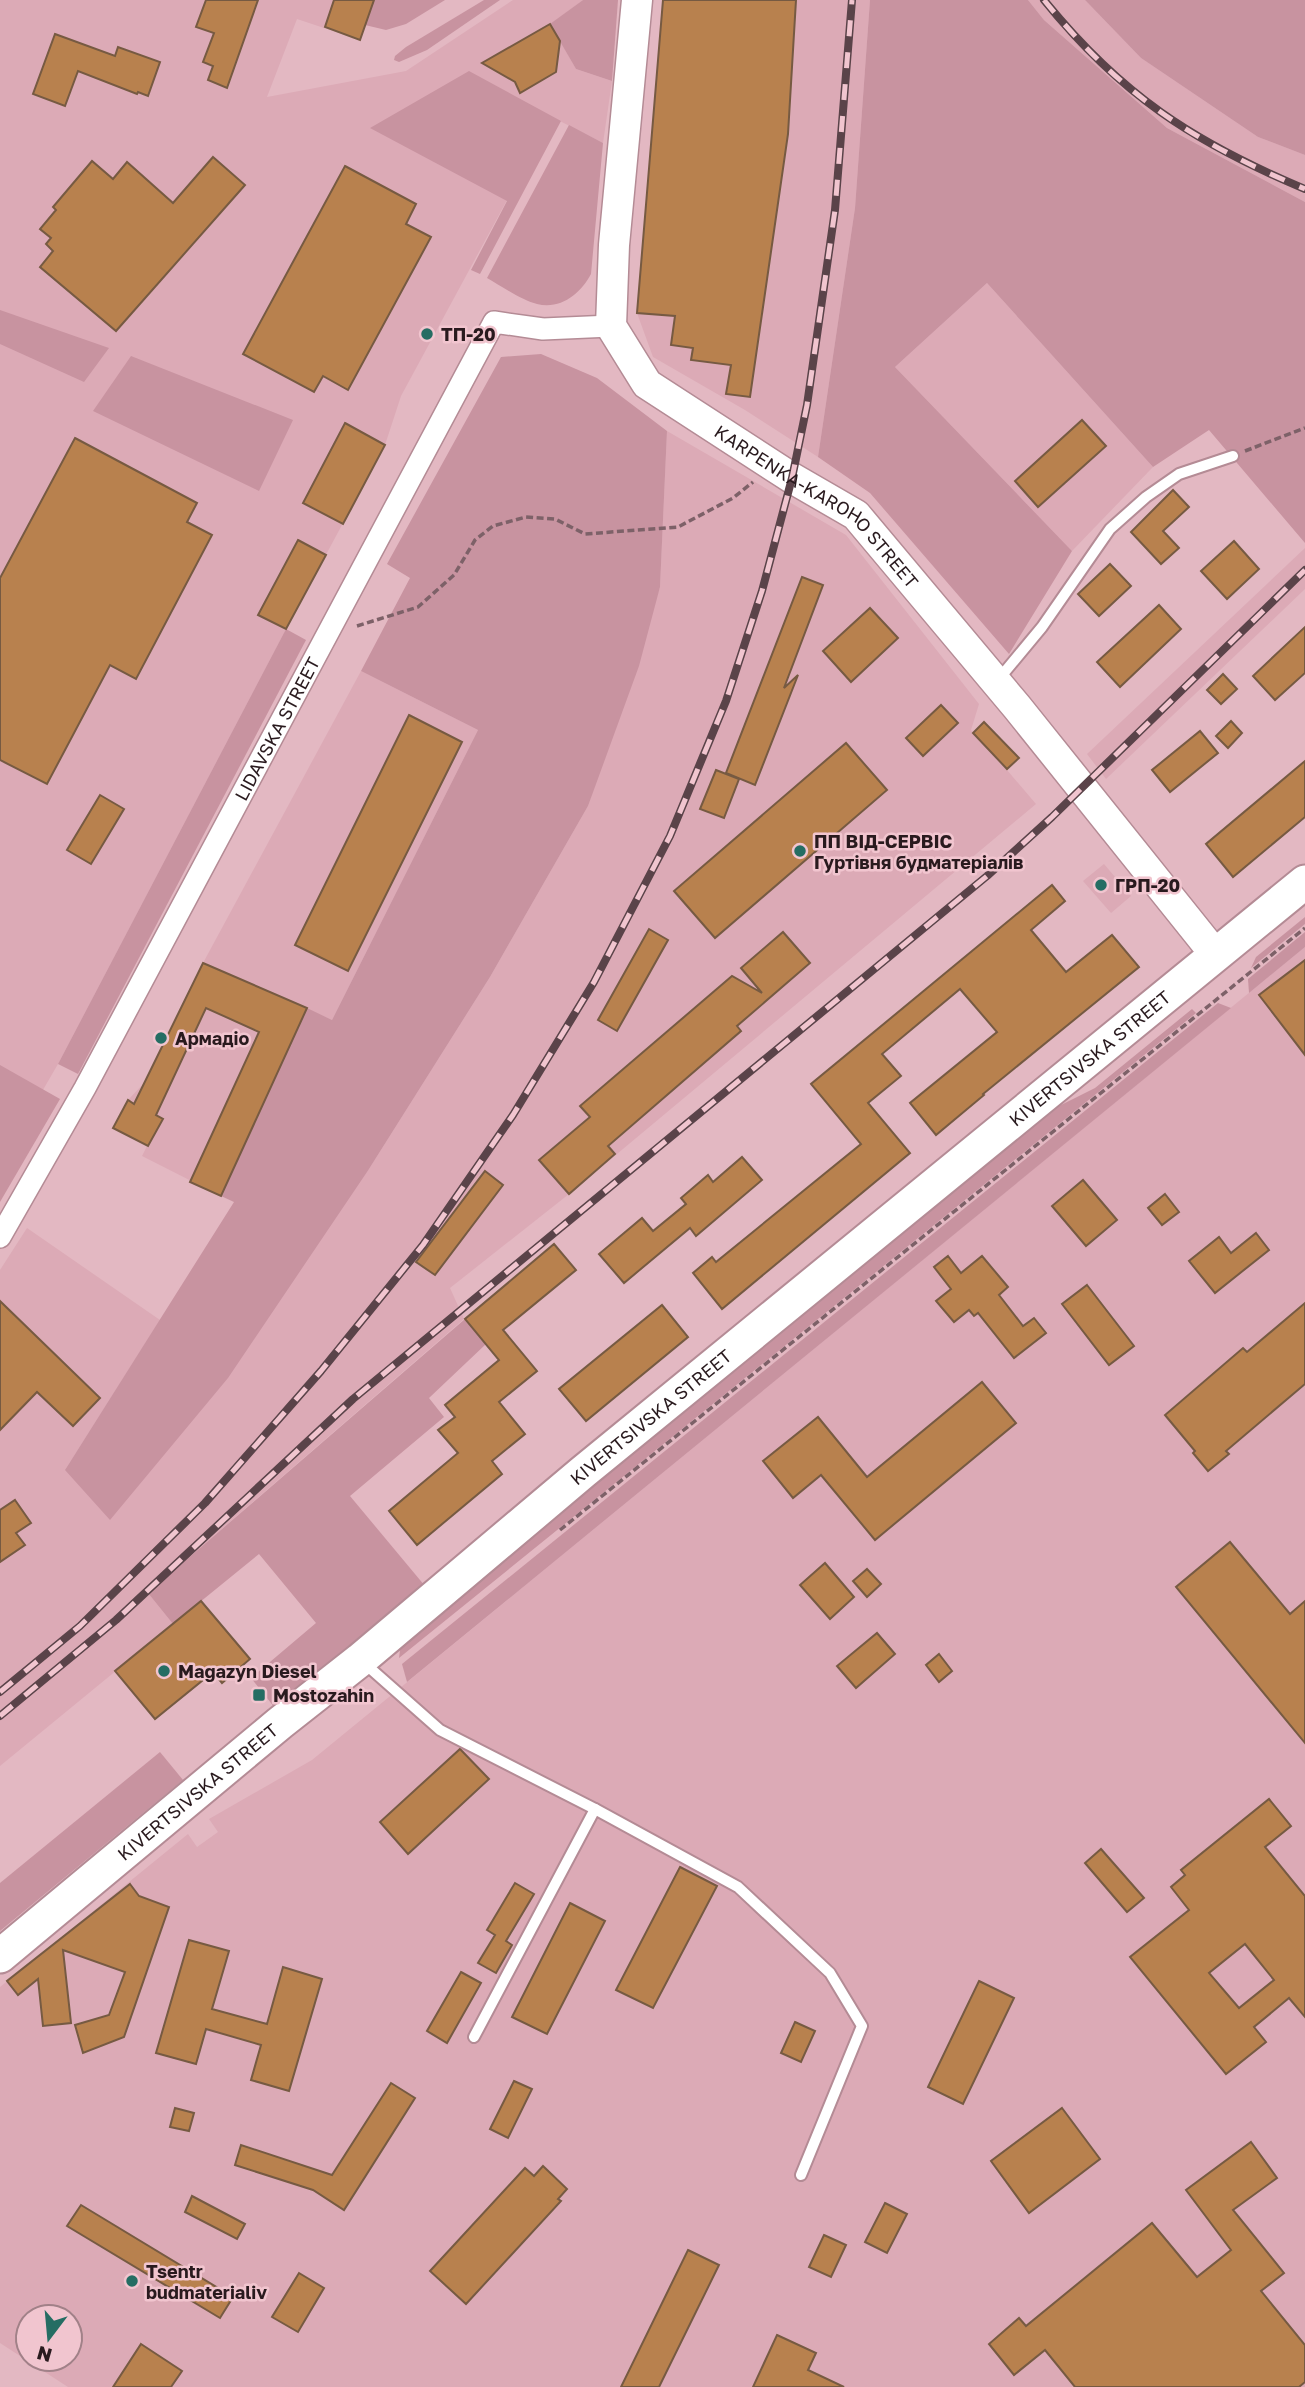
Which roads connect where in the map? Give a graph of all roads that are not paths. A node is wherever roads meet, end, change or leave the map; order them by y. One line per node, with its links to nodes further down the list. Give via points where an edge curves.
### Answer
1 (637, 0): 2 (main road)
2 (611, 326): 4 (main road, KARPENKA-KAROHO STREET, via 647,384 856,515); 7 (street, LIDAVSKA STREET, via 543,329 494,322 85,1088)
3 (1233, 456): 4 (lane, via 1180,474 1146,496 1110,529 1042,627)
4 (996, 682): 6 (main road, KARPENKA-KAROHO STREET)
5 (1305, 882): 6 (main road, KIVERTSIVSKA STREET)
6 (1215, 954): 8 (main road, KIVERTSIVSKA STREET)
7 (0, 1237)
8 (360, 1660): 9 (lane, via 440,1730); 10 (main road, KIVERTSIVSKA STREET)
9 (595, 1809): 11 (lane); 12 (lane, via 738,1887 830,1973 862,2026)
10 (0, 1956)
11 (474, 2037)
12 (801, 2175)

